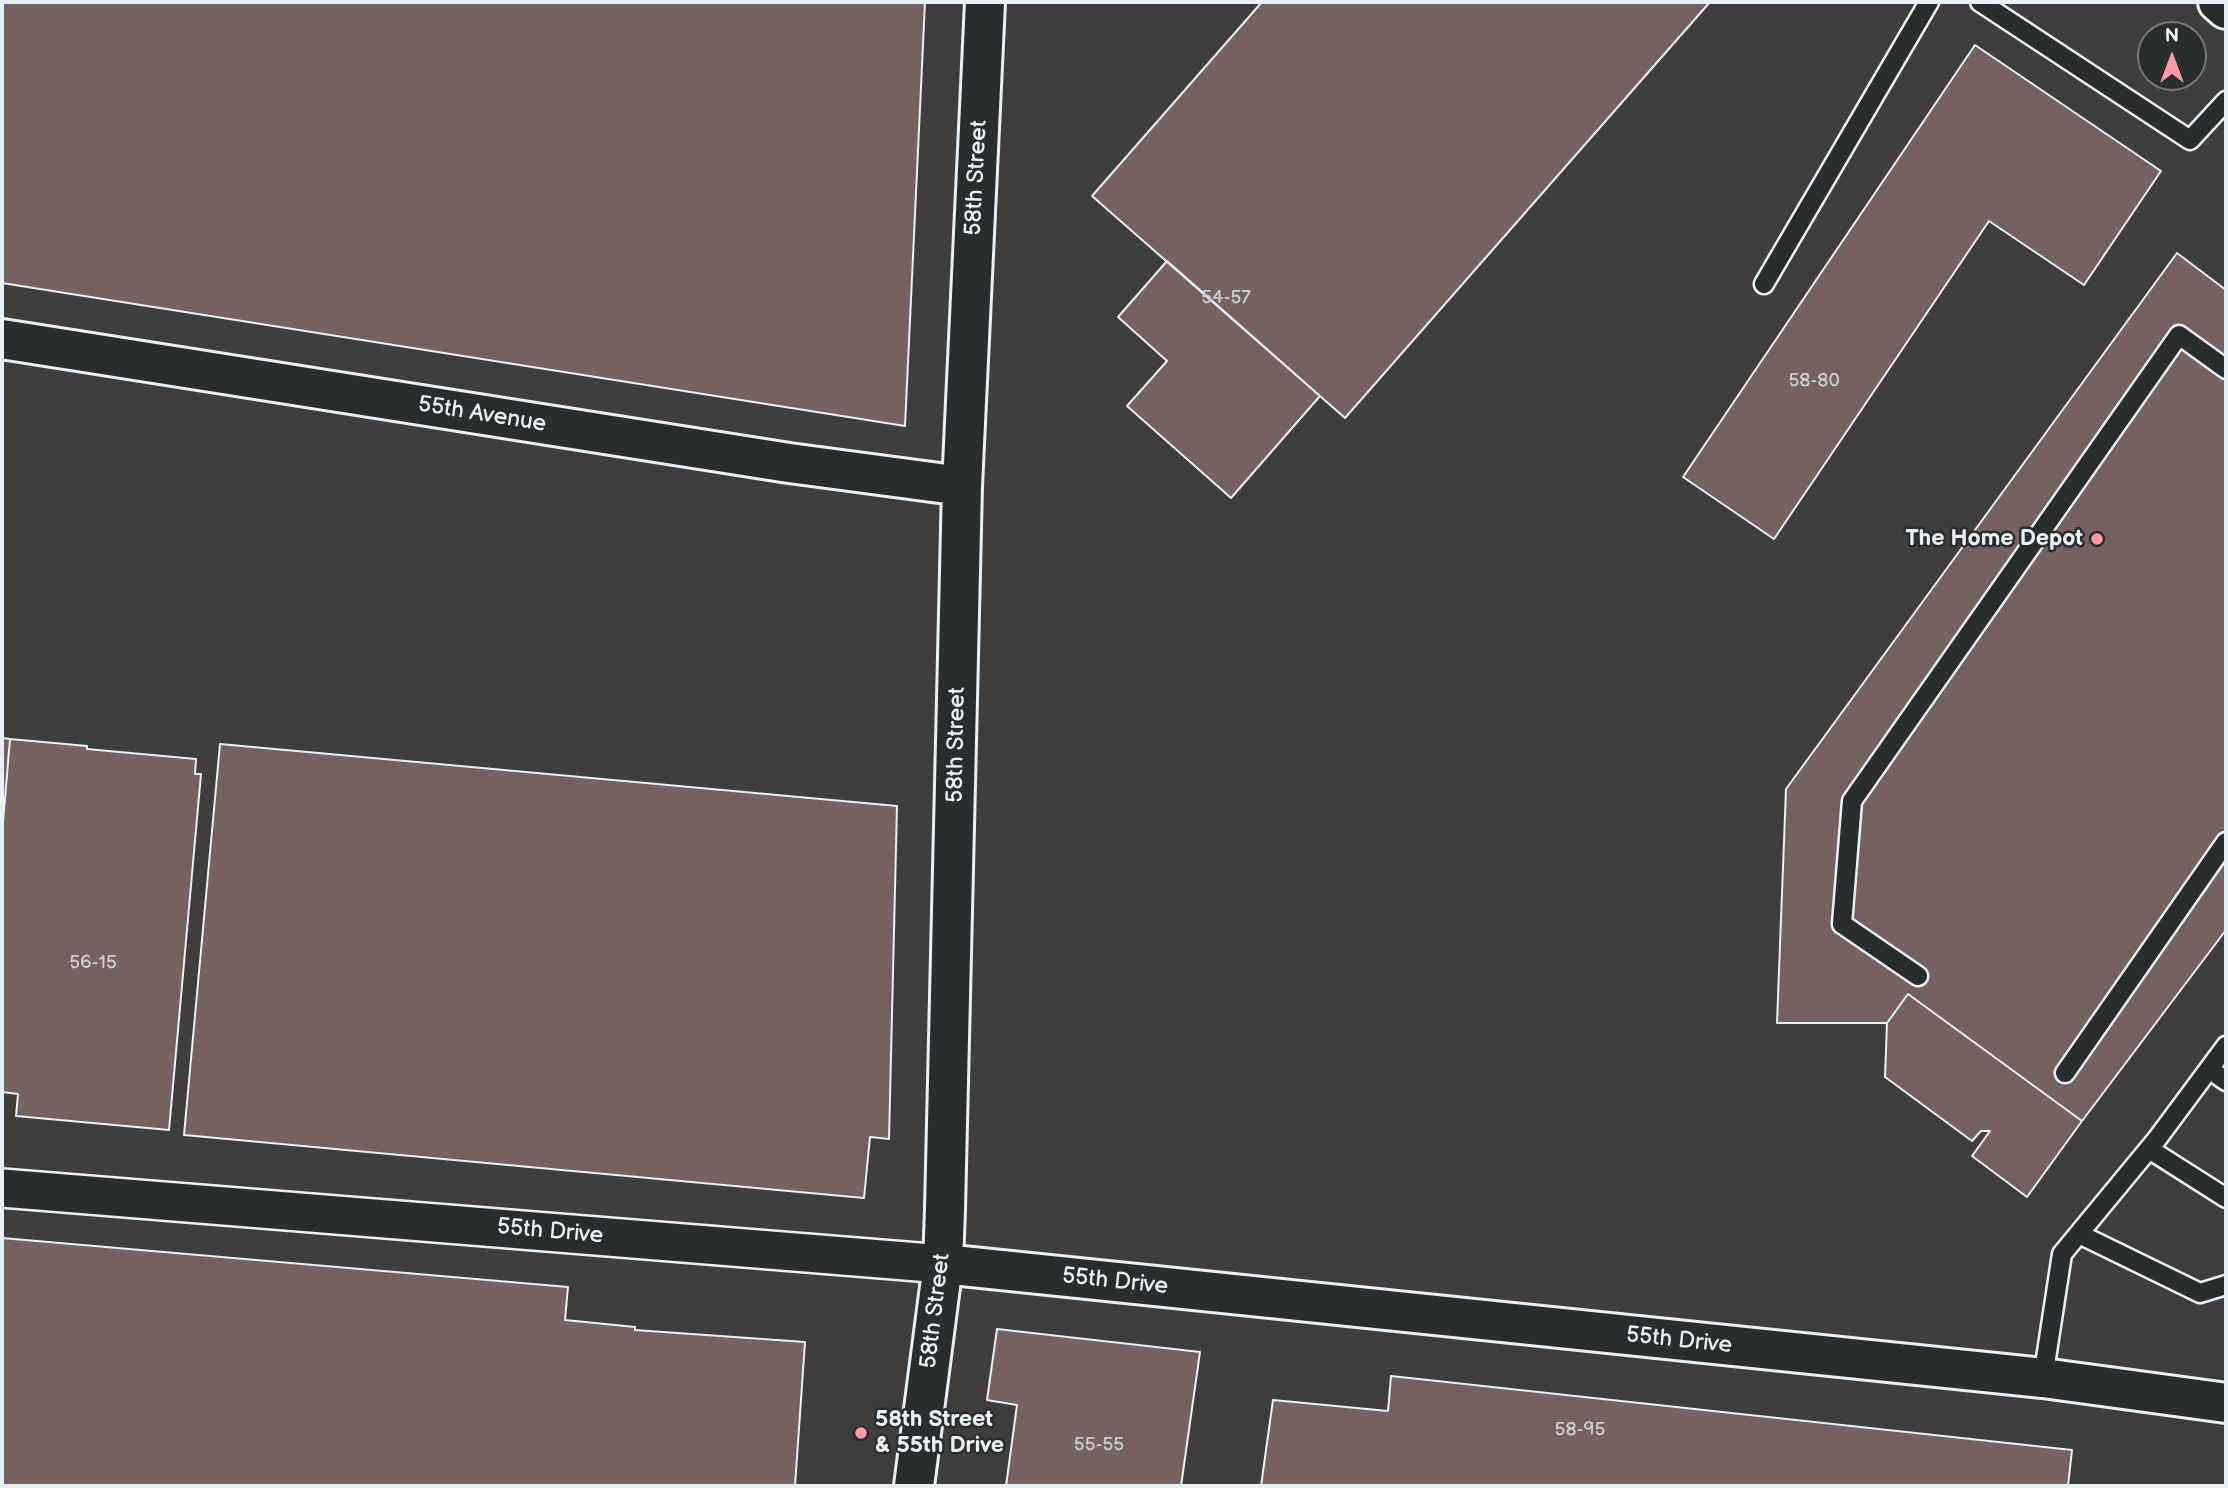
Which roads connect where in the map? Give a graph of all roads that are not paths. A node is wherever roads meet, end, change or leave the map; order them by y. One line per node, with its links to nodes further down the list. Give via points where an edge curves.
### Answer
1 (985, 2): 10 (main road, 58th Street)
2 (1930, 2): 7 (lane)
3 (1980, 2): 6 (lane, via 2190,140)
4 (2218, 2): 5 (main road)
5 (2226, 9)
6 (2226, 101)
7 (1764, 284)
8 (2, 339): 10 (main road, 55th Avenue)
9 (2226, 369): 12 (lane, via 2179,335 1852,801 1842,924)
10 (962, 486): 21 (main road, 58th Street)
11 (2226, 842): 15 (lane)
12 (1918, 976)
13 (2226, 1046): 14 (lane)
14 (2209, 1069): 16 (lane); 17 (lane)
15 (2064, 1073)
16 (2226, 1081)
17 (2149, 1149): 19 (lane); 20 (lane)
18 (2, 1188): 21 (street, 55th Drive)
19 (2226, 1198)
20 (2079, 1234): 22 (lane, via 2200,1293); 23 (lane, via 2062,1254)
21 (943, 1264): 23 (main road, 55th Drive); 25 (main road, 58th Street)
22 (2226, 1285)
23 (2043, 1378): 24 (main road, 55th Drive)
24 (2226, 1403)
25 (914, 1486)

